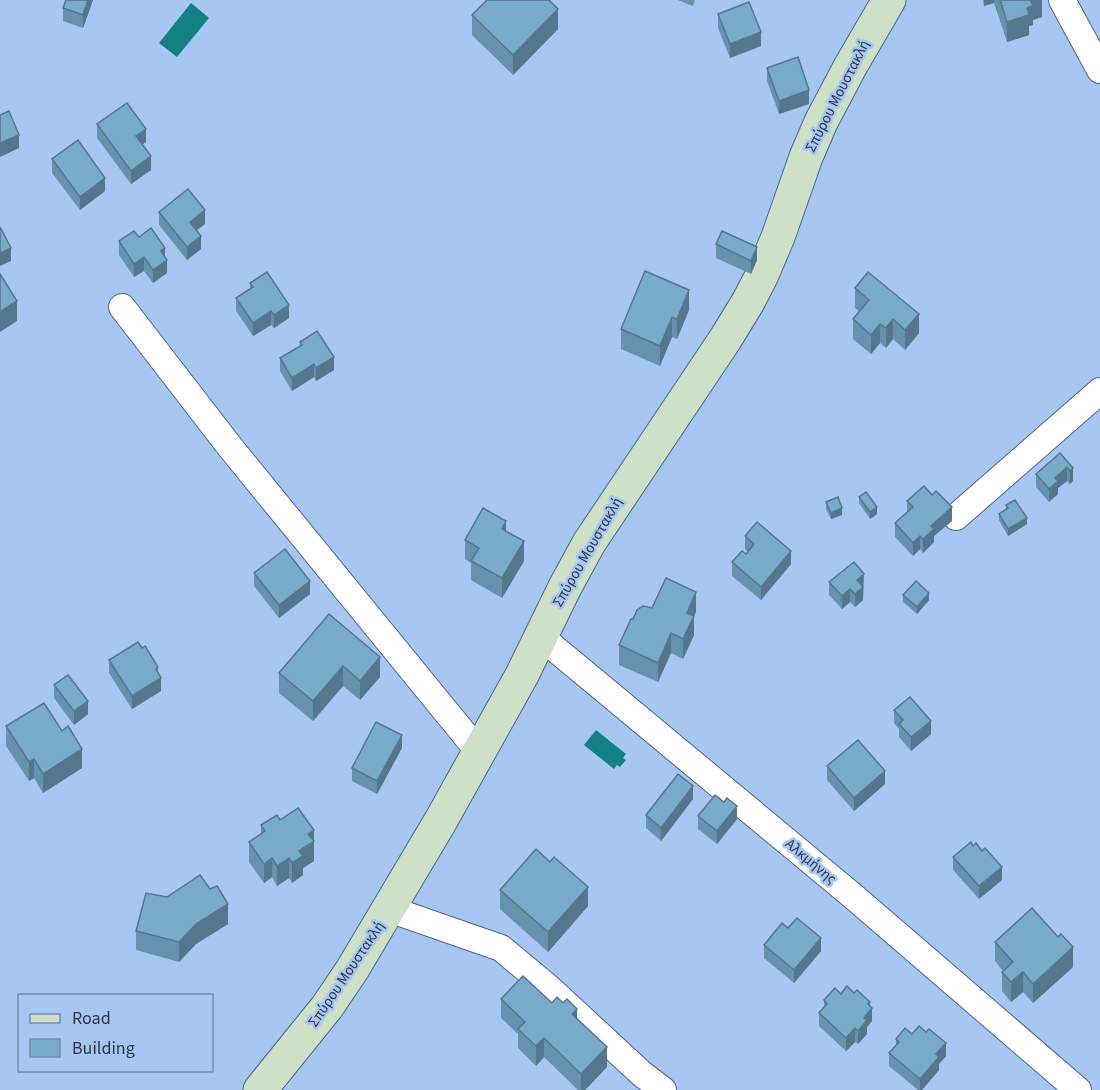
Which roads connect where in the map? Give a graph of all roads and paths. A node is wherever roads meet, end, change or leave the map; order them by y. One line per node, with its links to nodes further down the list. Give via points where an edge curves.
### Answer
1 (889, 0): 7 (street, Σπύρου Μουστακλή, via 821,122 778,237 748,302 597,529)
2 (1062, 0): 3 (street)
3 (1100, 70)
4 (122, 307): 8 (street, via 230,447)
5 (1100, 391): 6 (street)
6 (956, 517)
7 (541, 637): 8 (street, Σπύρου Μουστακλή); 12 (street, Αλκμήνης, via 854,897)
8 (479, 752): 9 (street, Σπύρου Μουστακλή)
9 (389, 909): 10 (street, Σπύρου Μουστακλή, via 335,996); 11 (street, via 501,948)
10 (260, 1090)
11 (663, 1090)
12 (1078, 1090)

